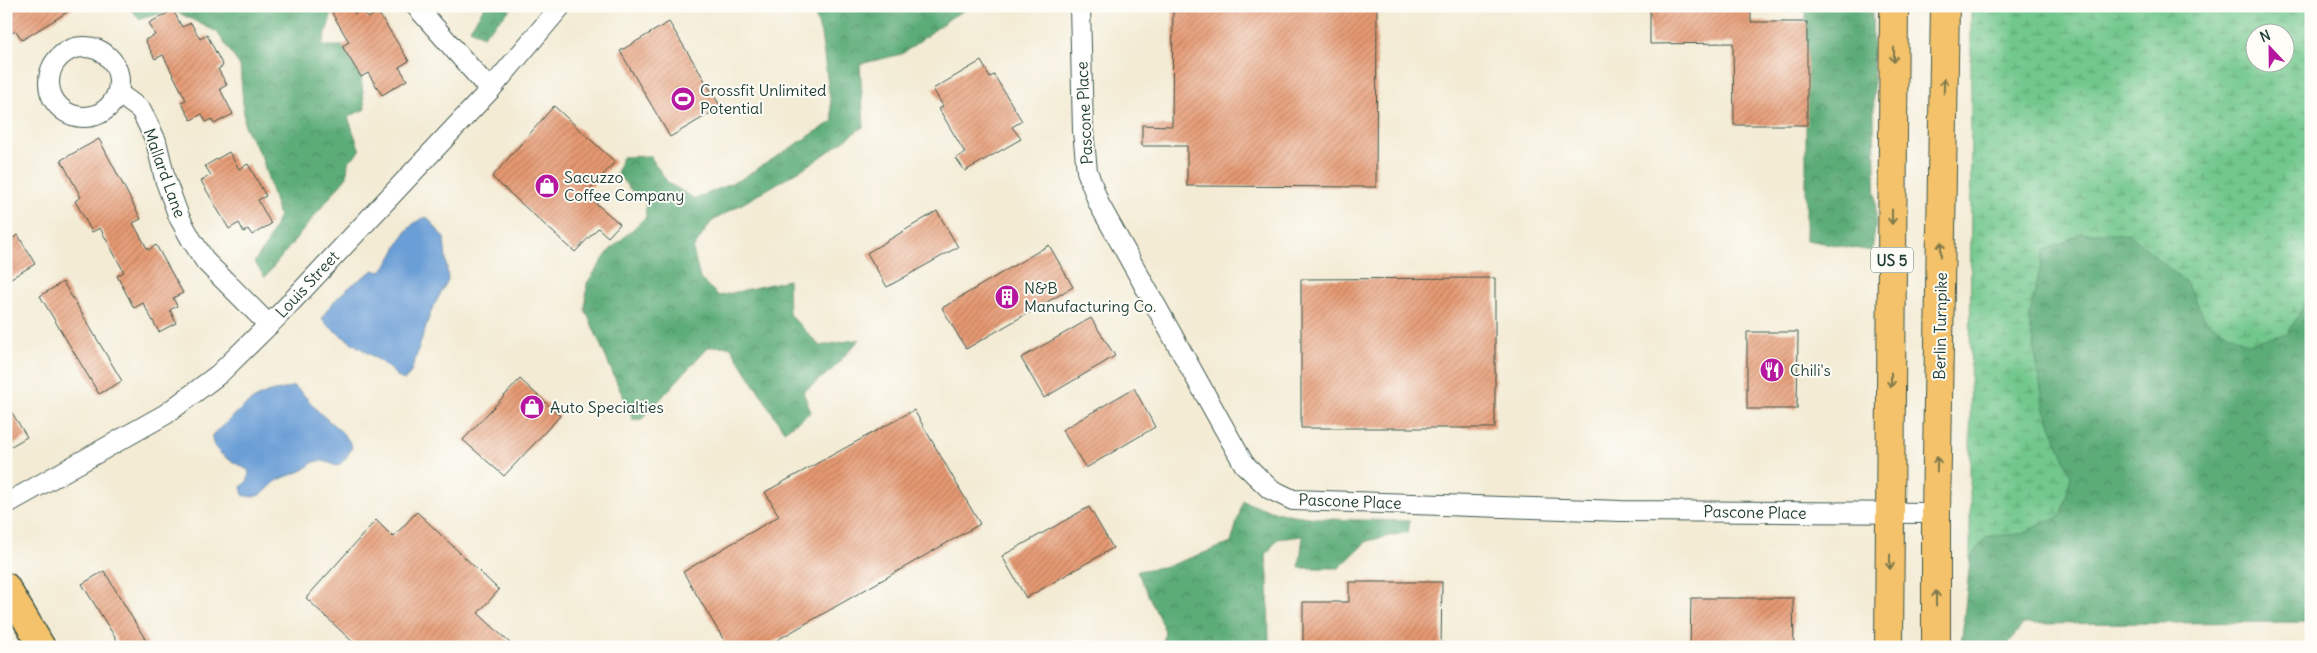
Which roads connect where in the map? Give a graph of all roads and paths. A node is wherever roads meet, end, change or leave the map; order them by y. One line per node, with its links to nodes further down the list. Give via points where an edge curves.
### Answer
1 (416, 6): 6 (street)
2 (561, 6): 6 (street, Louis Street)
3 (1080, 6): 10 (street, Pascone Place, via 1083,131 1087,171 1098,204 1244,464 1270,488 1293,500 1621,511)
4 (1894, 6): 10 (highway, US 5, one-way to 10)
5 (1945, 6): 11 (highway, Berlin Turnpike, one-way to 5)
6 (490, 90): 8 (street, Louis Street)
7 (118, 93): 8 (street, Mallard Lane, via 141,110 156,141 172,198 191,239 206,262)
8 (269, 325): 9 (street, Louis Street, via 219,374 166,414)
9 (6, 504)
10 (1890, 513): 11 (street, Pascone Place); 14 (highway, US 5, one-way to 14)
11 (1936, 513): 15 (highway, Berlin Turnpike, one-way to 11)
12 (6, 586): 13 (main road)
13 (42, 647)
14 (1889, 647)
15 (1936, 647)

